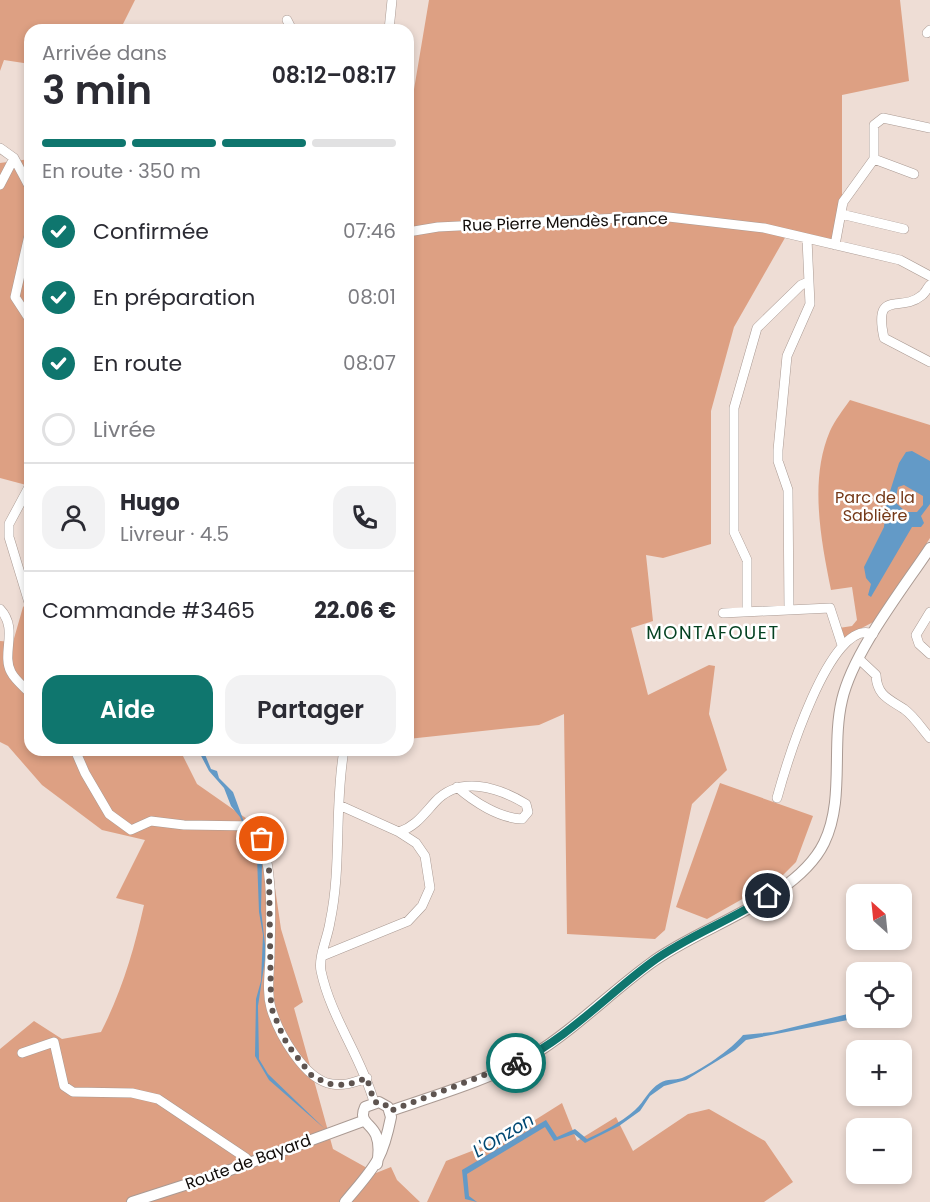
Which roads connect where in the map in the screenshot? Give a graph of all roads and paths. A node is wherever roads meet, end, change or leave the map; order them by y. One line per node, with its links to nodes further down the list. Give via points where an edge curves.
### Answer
1 (392, 0): 4 (street)
2 (287, 20): 3 (street)
3 (289, 24)
4 (389, 24)
5 (930, 128): 8 (street, via 883,118 874,125)
6 (0, 148): 7 (street)
7 (14, 158): 10 (street); 11 (street)
8 (874, 159): 9 (street); 12 (street, via 843,202)
9 (915, 174)
10 (24, 177)
11 (0, 185)
12 (841, 214): 13 (street); 16 (street)
13 (904, 229)
14 (414, 231): 15 (street, Rue Pierre Mendès France, via 660,216 764,228)
15 (807, 239): 16 (street, Rue Pierre Mendès France); 19 (street)
16 (835, 245): 18 (street, Rue Pierre Mendès France, via 900,260)
17 (24, 257): 21 (street, via 15,297)
18 (930, 276)
19 (808, 282): 27 (street, via 809,309 787,356 778,450 788,490); 28 (street, via 757,328 735,403 734,532 747,560)
20 (930, 285): 22 (street, via 922,296 884,309 880,320 884,338)
21 (24, 311)
22 (930, 362)
23 (24, 496): 25 (street, via 9,524 9,537)
24 (930, 548): 31 (main road)
25 (24, 586)
26 (0, 609): 35 (street, via 10,636 8,665)
27 (789, 610): 28 (street); 32 (street, via 830,608)
28 (747, 611): 30 (street)
29 (930, 612): 33 (street, via 916,634 919,644)
30 (723, 613)
31 (873, 634): 32 (street, via 864,633); 34 (main road)
32 (842, 645): 40 (street, via 813,694 794,739)
33 (930, 654)
34 (859, 659): 36 (street, via 876,675 876,686 891,703 904,710); 47 (main road, via 848,682 838,722 832,819 824,842 808,866 754,905 672,948 533,1055)
35 (24, 687)
36 (930, 738)
37 (78, 756): 45 (street, via 109,814 131,830 151,821 255,826 269,870 271,1007 284,1036 312,1076 329,1084 347,1085)
38 (343, 756): 41 (street)
39 (457, 787): 39 (street, via 478,785 501,793 526,804 528,812 522,819 511,818 479,804); 42 (street, via 436,801 410,828)
40 (777, 798)
41 (339, 805): 42 (street); 43 (street, via 334,905)
42 (399, 832): 43 (street, via 416,843 425,856 430,888 422,906 408,921)
43 (322, 956): 45 (street, via 328,995)
44 (22, 1053): 51 (street, via 54,1042 64,1086 73,1092 158,1099)
45 (367, 1078): 46 (street)
46 (374, 1102): 47 (main road, via 384,1103); 48 (main road, via 365,1107)
47 (390, 1111): 49 (main road)
48 (363, 1121): 50 (main road); 51 (main road, Route de Bayard)
49 (387, 1127): 50 (main road); 52 (main road, via 386,1144)
50 (372, 1129): 52 (main road, via 379,1147)
51 (248, 1163): 53 (main road, Route de Bayard)
52 (377, 1164): 54 (main road)
53 (132, 1202)
54 (345, 1202)

